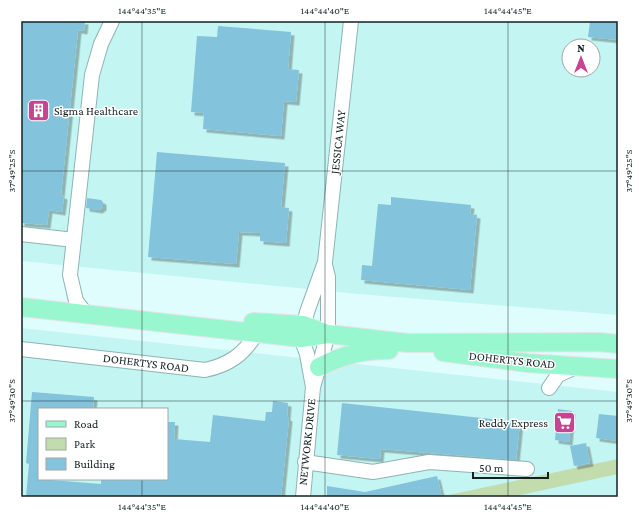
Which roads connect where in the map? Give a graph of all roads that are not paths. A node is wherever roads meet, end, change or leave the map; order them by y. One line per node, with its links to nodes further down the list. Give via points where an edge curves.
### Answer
1 (112, 21): 4 (street, via 101,44 92,75)
2 (351, 21): 5 (street, JESSICA WAY)
3 (21, 234): 4 (street)
4 (74, 240): 7 (street, via 70,275 76,302)
5 (325, 262): 9 (street, JESSICA WAY); 11 (street, JESSICA WAY, via 328,277)
6 (21, 307): 7 (main road, DOHERTYS ROAD)
7 (86, 314): 8 (main road, DOHERTYS ROAD)
8 (179, 324): 9 (main road, DOHERTYS ROAD, via 232,322); 10 (main road, DOHERTYS ROAD)
9 (302, 331): 10 (main road, DOHERTYS ROAD); 11 (main road, DOHERTYS ROAD); 18 (street, NETWORK DRIVE)
10 (256, 334): 14 (street, DOHERTYS ROAD, via 237,358 206,370)
11 (328, 334): 12 (main road, DOHERTYS ROAD); 16 (street, NETWORK DRIVE)
12 (408, 343): 13 (main road, DOHERTYS ROAD); 15 (main road, DOHERTYS ROAD)
13 (618, 344)
14 (21, 349)
15 (440, 352): 16 (main road, via 368,350 340,356); 17 (main road, DOHERTYS ROAD, via 527,363)
16 (319, 367): 18 (street, NETWORK DRIVE)
17 (618, 369)
18 (313, 387): 19 (street, NETWORK DRIVE)
19 (305, 462): 20 (street, via 373,472 429,462); 21 (street, NETWORK DRIVE)
20 (527, 470)
21 (302, 497)

